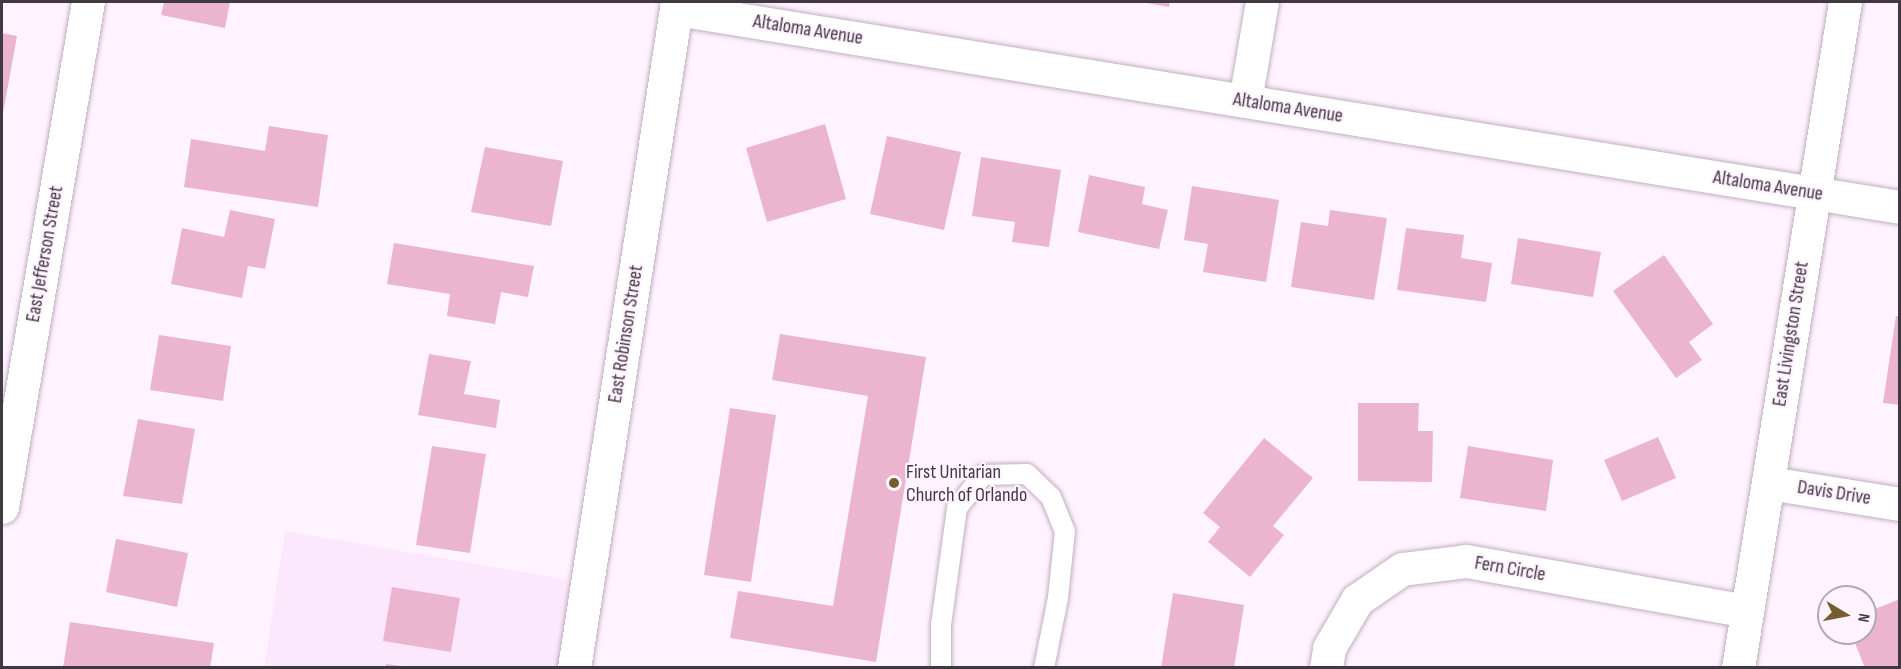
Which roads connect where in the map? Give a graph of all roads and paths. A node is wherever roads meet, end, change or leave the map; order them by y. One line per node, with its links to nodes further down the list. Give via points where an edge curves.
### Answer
1 (88, 2): 10 (street, East Jefferson Street)
2 (1262, 2): 5 (street)
3 (1845, 2): 6 (street, East Livingston Street)
4 (677, 5): 5 (street, Altaloma Avenue); 12 (street, East Robinson Street)
5 (1245, 101): 6 (street, Altaloma Avenue)
6 (1813, 193): 7 (street, Altaloma Avenue); 8 (street, East Livingston Street)
7 (1899, 207)
8 (1768, 483): 9 (street, Davis Drive); 11 (street, East Livingston Street)
9 (1899, 504)
10 (2, 507)
11 (1747, 611): 15 (street, Fern Circle, via 1466,561 1402,569 1357,600 1329,648); 16 (street, East Livingston Street)
12 (574, 668)
13 (941, 668): 14 (lane, via 941,625 957,508 983,475 1027,474 1051,497 1065,531 1058,598)
14 (1044, 668)
15 (1326, 668)
16 (1738, 668)

